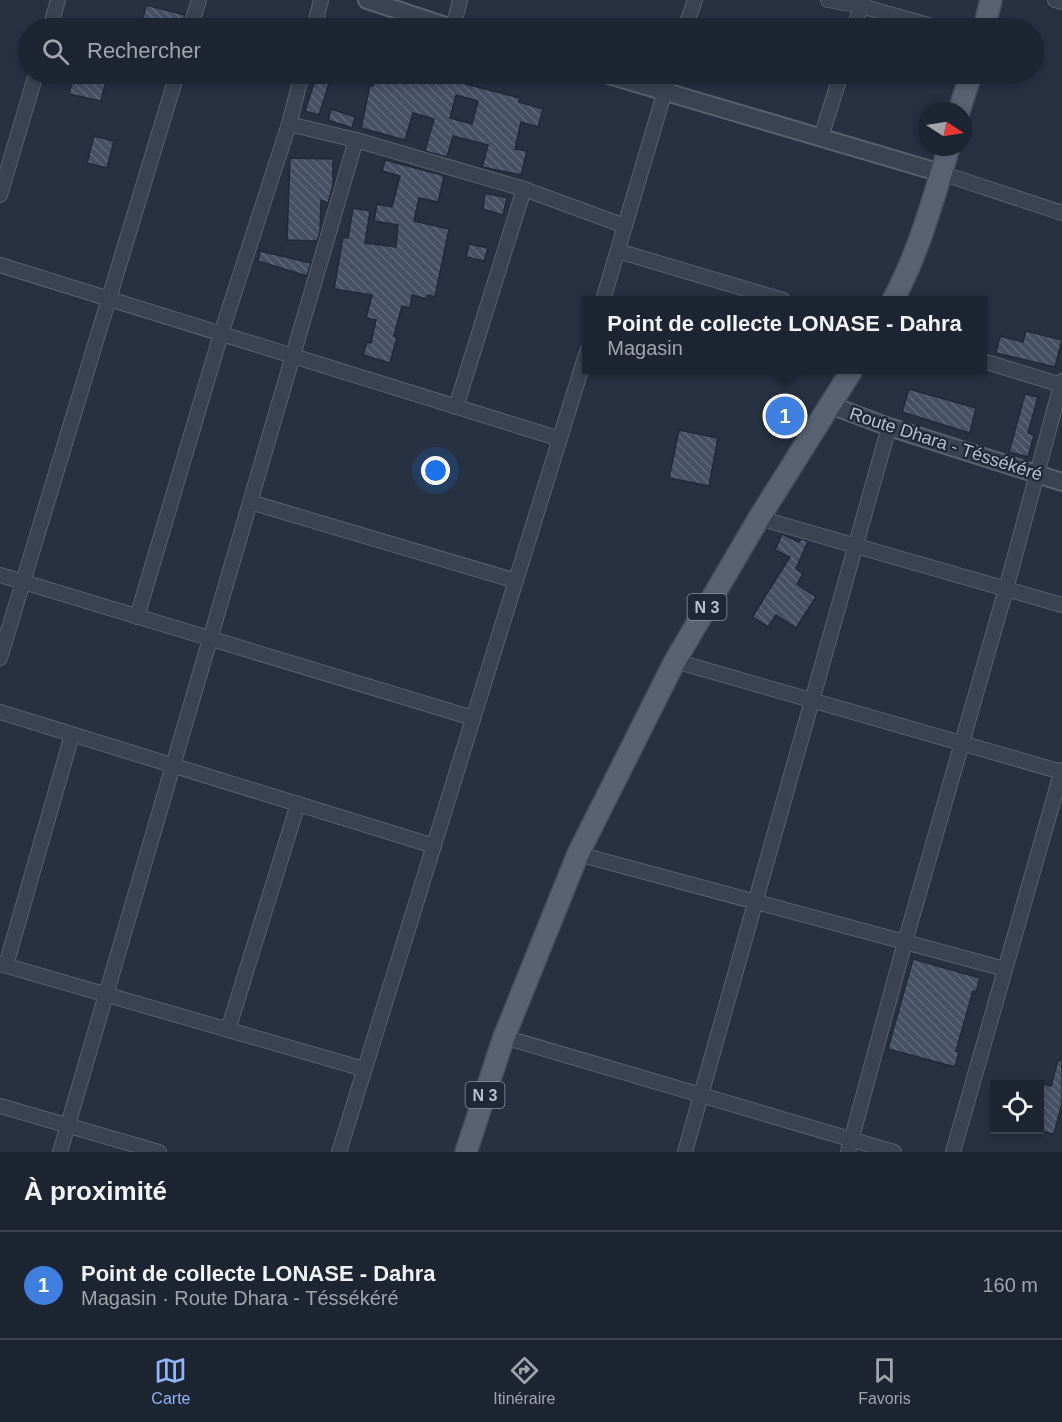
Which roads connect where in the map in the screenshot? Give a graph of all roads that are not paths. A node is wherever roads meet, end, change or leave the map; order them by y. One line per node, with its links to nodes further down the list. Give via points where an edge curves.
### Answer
1 (58, 0): 12 (street)
2 (199, 0): 13 (street)
3 (321, 0): 14 (street)
4 (367, 0): 15 (street)
5 (460, 0): 16 (street)
6 (695, 0): 17 (street)
7 (828, 0): 11 (street)
8 (991, 0): 20 (main road)
9 (1054, 0): 10 (street)
10 (1062, 2)
11 (862, 3): 18 (street); 19 (street)
12 (53, 18)
13 (193, 18)
14 (316, 18)
15 (422, 18)
16 (456, 18)
17 (689, 18)
18 (857, 18)
19 (908, 18)
20 (986, 18)
21 (33, 84): 36 (street)
22 (174, 84): 44 (street)
23 (299, 84): 30 (street)
24 (640, 84): 28 (street)
25 (666, 84): 28 (street)
26 (837, 84): 31 (street)
27 (968, 84): 29 (main road)
28 (664, 91): 31 (street); 38 (street)
29 (963, 102)
30 (289, 124): 32 (street); 45 (street)
31 (821, 137): 34 (street)
32 (356, 140): 35 (street); 46 (street)
33 (946, 156): 34 (main road)
34 (941, 173): 37 (street); 43 (main road, via 907,275)
35 (524, 189): 38 (street); 52 (street)
36 (0, 195)
37 (1062, 213)
38 (625, 226): 39 (street)
39 (618, 251): 41 (street); 42 (street)
40 (0, 265): 44 (street)
41 (604, 296)
42 (770, 296)
43 (894, 296)
44 (108, 299): 45 (street); 62 (street)
45 (221, 334): 46 (street); 65 (street)
46 (292, 357): 52 (street); 57 (street)
47 (987, 362): 50 (street)
48 (582, 367): 54 (street)
49 (849, 374): 51 (main road, N 3)
50 (1062, 383): 55 (street)
51 (830, 405): 53 (street, Route Dhara - Téssékéré); 58 (main road, N 3)
52 (456, 407): 54 (street)
53 (889, 427): 55 (street, Route Dhara - Téssékéré); 59 (street)
54 (560, 439): 61 (street)
55 (1037, 475): 56 (street, Route Dhara - Téssékéré); 63 (street)
56 (1062, 482)
57 (250, 502): 61 (street); 66 (street)
58 (759, 518): 59 (street); 68 (main road, N 3)
59 (855, 545): 63 (street); 69 (street)
60 (0, 575): 62 (street)
61 (516, 581): 71 (street)
62 (22, 582): 65 (street); 67 (street)
63 (1006, 589): 64 (street); 73 (street)
64 (1062, 605)
65 (137, 617): 66 (street)
66 (210, 639): 71 (street); 74 (street)
67 (0, 658)
68 (675, 661): 69 (street); 78 (main road, N 3)
69 (812, 700): 73 (street); 79 (street)
70 (0, 712): 72 (street)
71 (473, 718): 77 (street)
72 (72, 735): 74 (street); 81 (street)
73 (962, 743): 75 (street); 80 (street)
74 (173, 765): 76 (street); 83 (street)
75 (1062, 771): 82 (street)
76 (298, 804): 77 (street); 84 (street)
77 (434, 846): 86 (street)
78 (578, 854): 79 (street); 85 (main road, N 3)
79 (756, 902): 80 (street); 87 (street)
80 (904, 942): 82 (street); 90 (street)
81 (3, 964): 83 (street)
82 (1005, 969): 97 (street)
83 (106, 994): 84 (street); 89 (street)
84 (228, 1030): 86 (street)
85 (504, 1037): 87 (street); 94 (main road, N 3)
86 (364, 1069): 93 (street)
87 (702, 1094): 90 (street); 95 (street)
88 (0, 1106): 89 (street)
89 (68, 1125): 91 (street); 92 (street)
90 (850, 1146): 96 (street)
91 (60, 1152)
92 (159, 1152)
93 (339, 1152)
94 (466, 1152)
95 (685, 1152)
96 (894, 1152)
97 (953, 1152)

